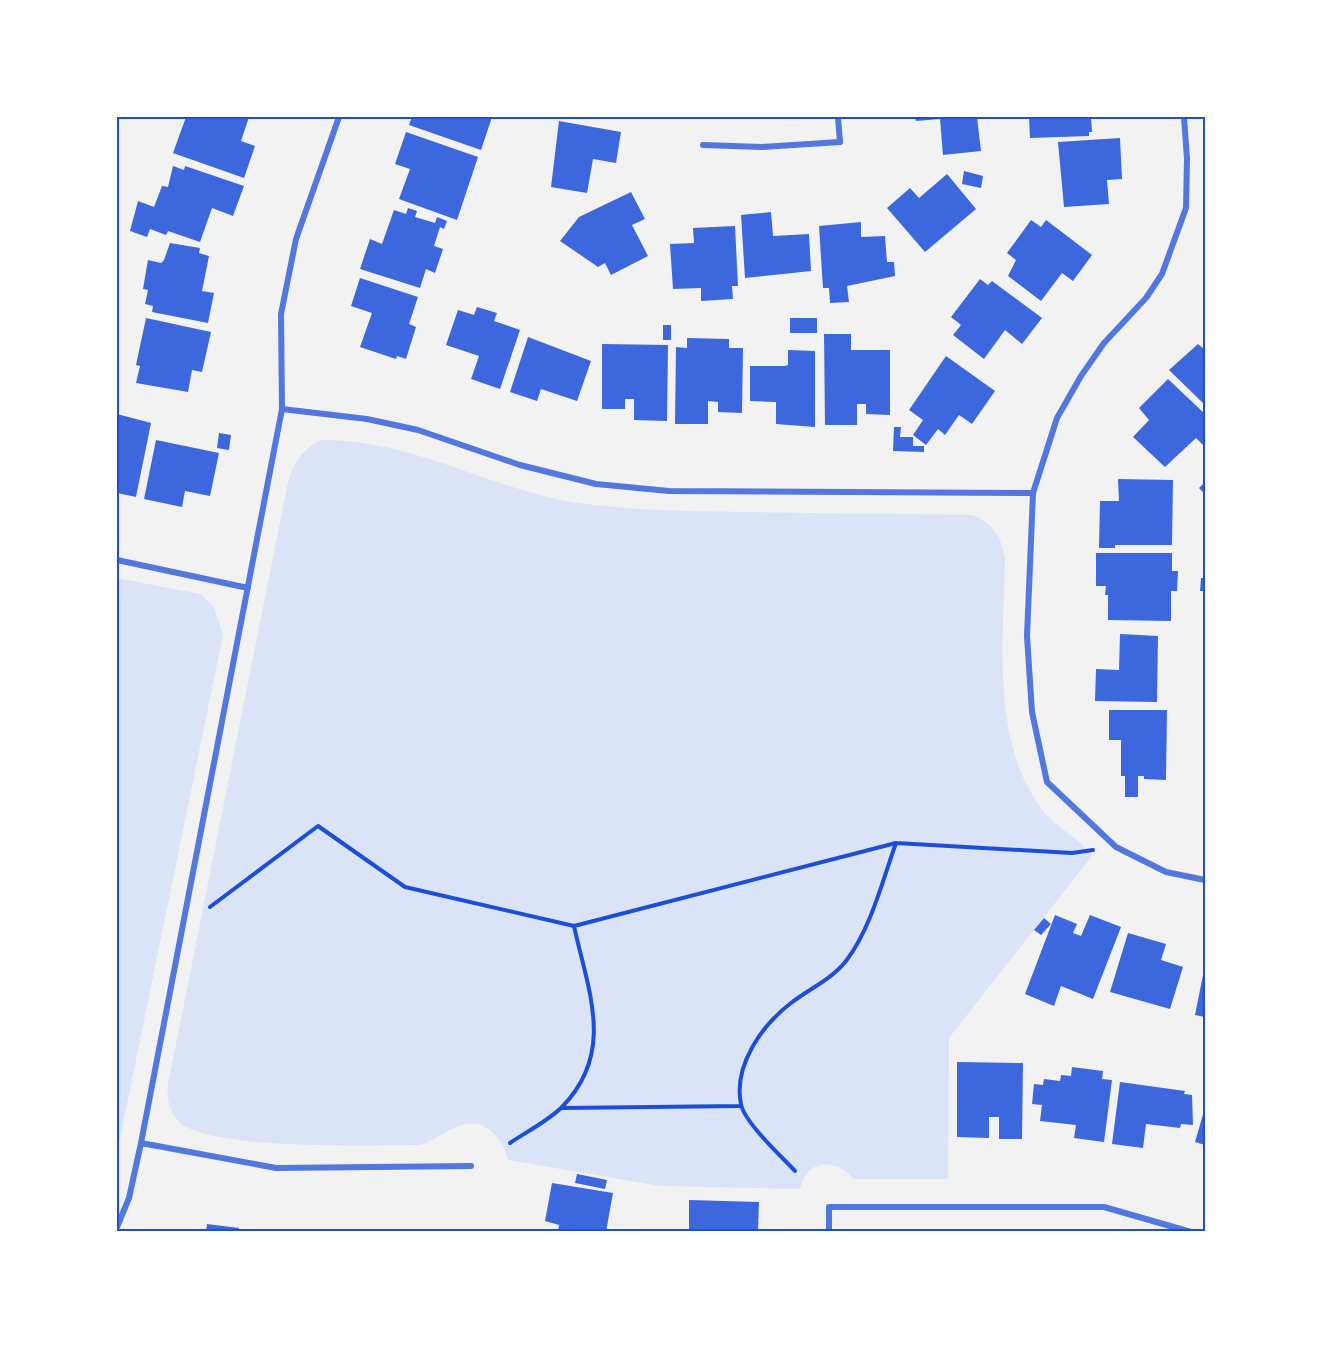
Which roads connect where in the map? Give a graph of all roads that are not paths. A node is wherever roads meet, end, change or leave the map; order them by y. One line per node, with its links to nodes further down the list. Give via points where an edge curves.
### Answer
1 (339, 117): 5 (street, via 296,239 281,314)
2 (838, 117): 4 (street, via 840,142 762,147)
3 (1184, 117): 6 (street, via 1186,208 1162,274 1081,376 1058,418)
4 (703, 145)
5 (282, 409): 6 (street, via 367,419 418,430 520,465 596,484 669,491); 8 (street)
6 (1033, 493): 9 (street, via 1027,636 1032,712 1047,782 1116,847 1166,872)
7 (117, 560): 8 (street)
8 (248, 588): 10 (street)
9 (1205, 880)
10 (141, 1143): 11 (street, via 276,1168); 12 (street, via 129,1198)
11 (471, 1166)
12 (117, 1227)
13 (829, 1232): 14 (street, via 829,1207 1104,1207)
14 (1191, 1232)

